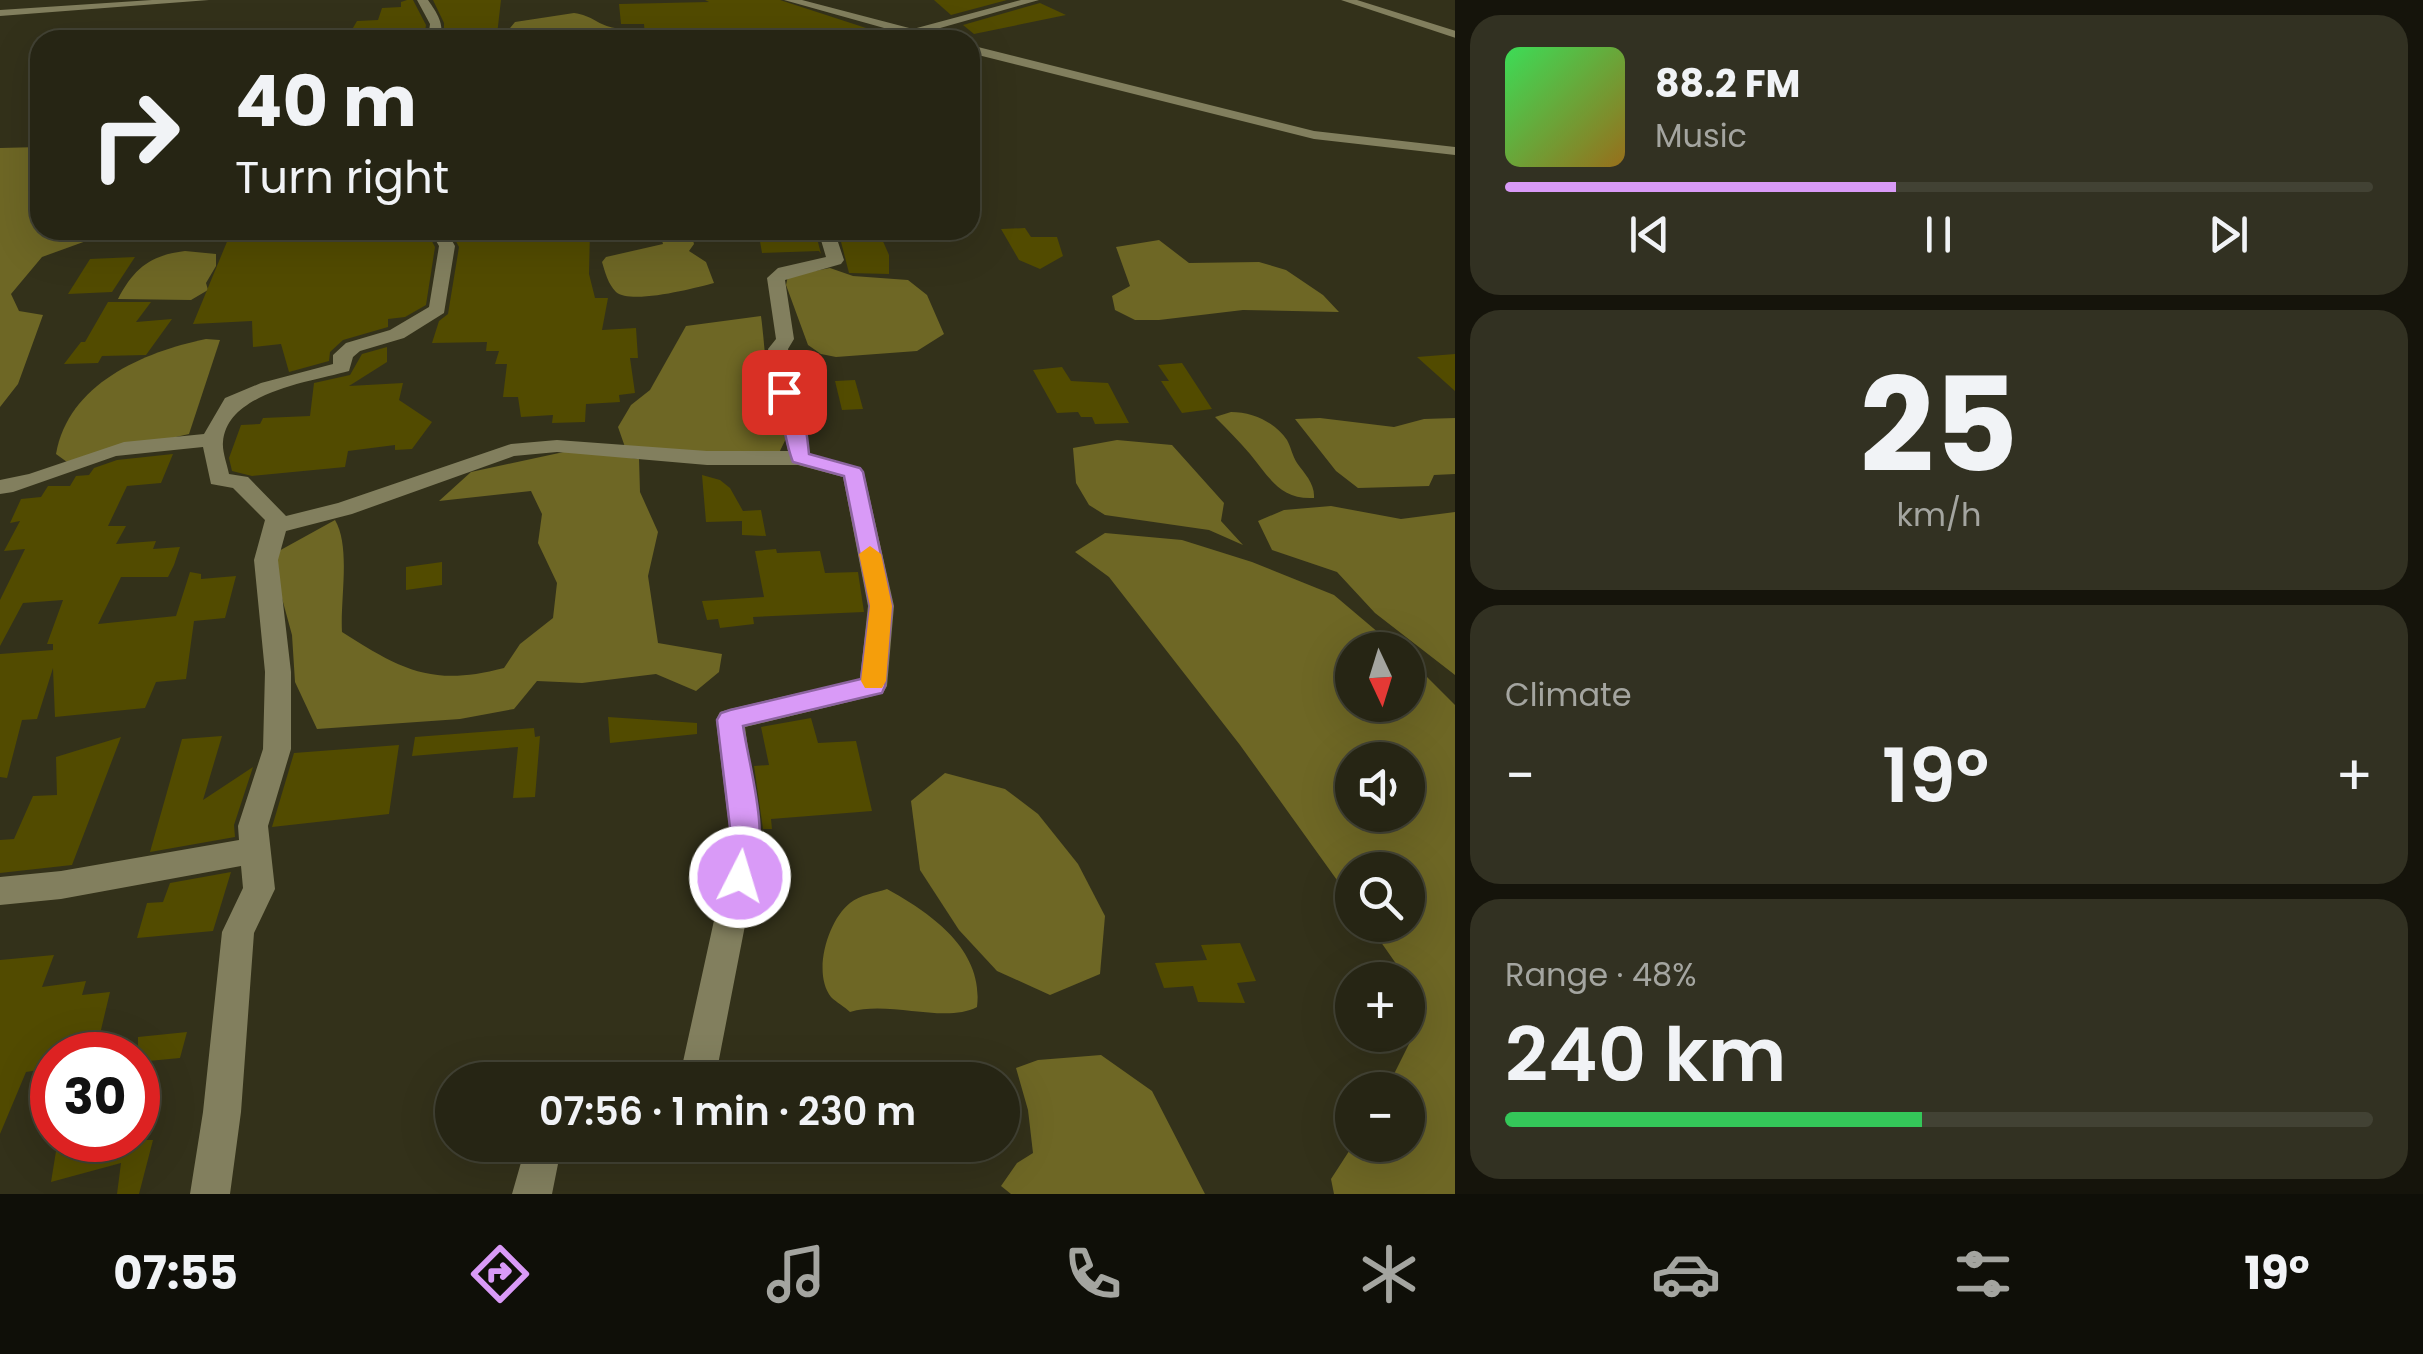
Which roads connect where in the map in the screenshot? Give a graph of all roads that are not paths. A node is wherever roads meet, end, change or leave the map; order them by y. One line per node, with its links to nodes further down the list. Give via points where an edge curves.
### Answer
1 (204, 0): 6 (street)
2 (422, 0): 7 (street)
3 (789, 0): 8 (street)
4 (1034, 0): 9 (street)
5 (1346, 0): 10 (street)
6 (0, 12)
7 (438, 30)
8 (907, 30)
9 (922, 30)
10 (1455, 35)
11 (980, 51): 12 (street, via 1314,135)
12 (1455, 151)
13 (443, 240): 15 (street, via 438,309 397,334 353,347 342,367 232,402)
14 (829, 240): 16 (street, via 835,260 776,278 785,339 778,349)
15 (212, 440): 17 (street, via 120,450 30,485); 18 (street, via 219,479 240,482 277,519)
16 (800, 458): 18 (street, via 558,446 511,450); 21 (street, via 853,472 881,606 873,686 730,720 746,844)
17 (0, 488)
18 (275, 526): 19 (street, via 266,560 280,716 278,749 253,826)
19 (257, 850): 20 (street); 23 (street, via 259,889 238,932)
20 (0, 891)
21 (701, 1062)
22 (540, 1162): 24 (street)
23 (210, 1194)
24 (532, 1194)

